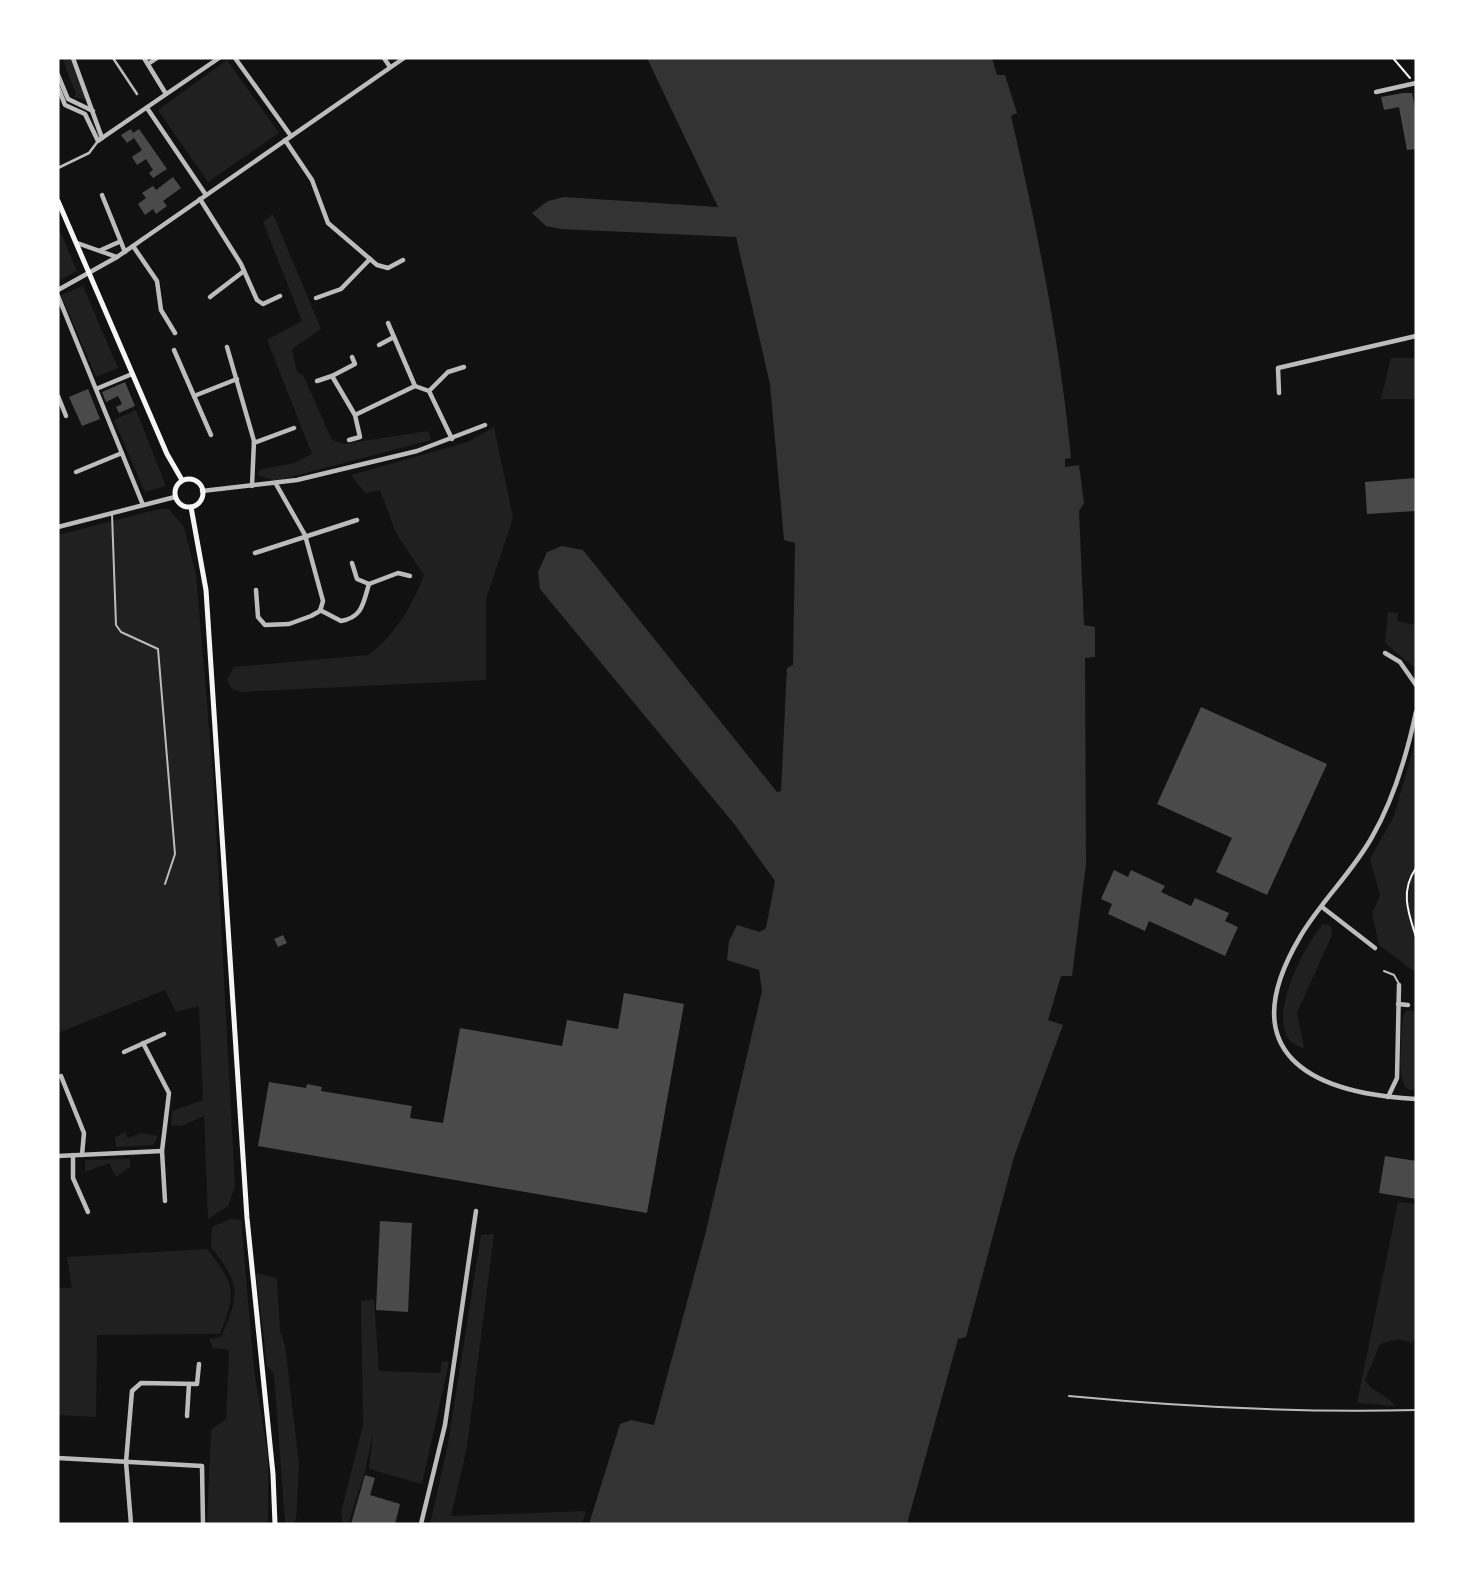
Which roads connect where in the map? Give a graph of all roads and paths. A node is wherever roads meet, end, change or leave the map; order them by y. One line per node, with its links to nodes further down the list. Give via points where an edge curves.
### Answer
1 (73, 58): 20 (street)
2 (115, 58): 17 (street)
3 (144, 58): 10 (street)
4 (157, 58): 10 (street)
5 (219, 58): 18 (street)
6 (235, 58): 21 (street)
7 (384, 58): 11 (street)
8 (404, 58): 11 (street)
9 (1393, 58): 13 (path)
10 (148, 64): 18 (street)
11 (390, 67): 21 (street)
12 (58, 75): 20 (street, via 68,99)
13 (1409, 77)
14 (1416, 83): 16 (street)
15 (58, 87): 22 (street, via 65,105 85,114)
16 (1376, 92)
17 (137, 94)
18 (166, 94): 19 (street)
19 (147, 107): 22 (street); 26 (street)
20 (93, 111): 22 (street)
21 (291, 136): 23 (street)
22 (100, 139): 24 (street, via 89,153)
23 (285, 140): 26 (street); 35 (street, via 312,180 328,223)
24 (58, 168)
25 (102, 195): 29 (street)
26 (206, 195): 27 (street)
27 (201, 199): 31 (street); 37 (street)
28 (58, 201): 30 (main road)
29 (119, 242): 32 (street); 33 (street)
30 (76, 243): 32 (street); 38 (main road)
31 (134, 246): 33 (street); 45 (street, via 157,281 163,315)
32 (100, 251): 34 (street)
33 (125, 252): 34 (street)
34 (117, 257): 38 (street)
35 (370, 259): 36 (street, via 388,268); 43 (street, via 341,289)
36 (403, 260)
37 (244, 271): 41 (street, via 260,303); 42 (street)
38 (89, 273): 39 (street); 53 (main road)
39 (58, 289)
40 (58, 296): 58 (street)
41 (280, 296)
42 (210, 297)
43 (316, 298)
44 (388, 323): 47 (street)
45 (175, 334)
46 (1416, 336): 60 (street, via 1278,368)
47 (394, 337): 48 (street); 57 (street)
48 (379, 345)
49 (227, 347): 55 (street)
50 (174, 350): 61 (street)
51 (352, 357): 54 (street, via 355,364)
52 (464, 367): 59 (street, via 448,372)
53 (132, 374): 58 (street); 73 (main road)
54 (332, 376): 56 (street); 63 (street)
55 (237, 379): 61 (street); 70 (street)
56 (317, 381)
57 (415, 386): 59 (street); 63 (street)
58 (96, 388): 71 (street)
59 (429, 391): 68 (street)
60 (1279, 393)
61 (194, 396): 67 (street)
62 (59, 401): 64 (street)
63 (355, 415): 69 (street, via 359,437)
64 (66, 416)
65 (485, 425): 68 (street)
66 (295, 428): 70 (street)
67 (211, 435)
68 (452, 439): 74 (street, via 417,452)
69 (349, 440)
70 (254, 443): 75 (street)
71 (122, 453): 72 (street); 78 (street)
72 (76, 472)
73 (183, 480): 76 (main road, via 196,481); 77 (main road, via 175,488)
74 (276, 484): 75 (street); 83 (street)
75 (252, 486): 76 (street)
76 (202, 491): 79 (main road, via 201,501)
77 (175, 497): 78 (street); 79 (main road)
78 (143, 505): 80 (street)
79 (191, 507): 124 (main road, via 206,590 247,1218)
80 (112, 513): 82 (street); 94 (lane, via 116,625 121,632 158,649 175,854)
81 (356, 520): 83 (street)
82 (58, 527)
83 (306, 536): 84 (street); 89 (street, via 322,595)
84 (255, 553)
85 (352, 563): 87 (street, via 357,579)
86 (410, 576): 87 (street, via 398,573)
87 (369, 584): 89 (street, via 355,617 341,621)
88 (256, 590): 89 (street, via 258,617 265,625 293,622)
89 (320, 610)
90 (1385, 653): 91 (street, via 1400,662)
91 (1416, 685)
92 (1416, 712): 95 (street, via 1409,745 1373,837)
93 (1416, 868): 96 (path, via 1407,883 1406,898)
94 (165, 884)
95 (1322, 907): 97 (street); 106 (street, via 1285,965 1272,1019 1283,1049 1294,1063 1323,1081)
96 (1416, 937)
97 (1375, 948)
98 (1384, 971): 99 (lane, via 1394,975)
99 (1399, 985): 100 (street)
100 (1398, 1004): 101 (street); 106 (street, via 1397,1078)
101 (1408, 1005)
102 (164, 1034): 103 (street)
103 (143, 1043): 104 (street); 108 (street, via 169,1093)
104 (124, 1052)
105 (61, 1076): 110 (street, via 84,1133)
106 (1388, 1097): 107 (street)
107 (1416, 1098)
108 (162, 1151): 110 (street); 112 (street)
109 (73, 1155): 110 (street); 111 (street); 114 (street, via 73,1178)
110 (82, 1155)
111 (58, 1156)
112 (165, 1201)
113 (475, 1211): 125 (street, via 445,1425)
114 (89, 1212)
115 (199, 1364): 116 (street, via 197,1384)
116 (189, 1384): 119 (street); 121 (street, via 135,1385)
117 (1069, 1396): 118 (lane, via 1326,1412)
118 (1416, 1410)
119 (187, 1416)
120 (58, 1458): 121 (street)
121 (126, 1462): 122 (street); 123 (street, via 202,1466)
122 (131, 1524)
123 (203, 1524)
124 (275, 1524)
125 (421, 1524)

